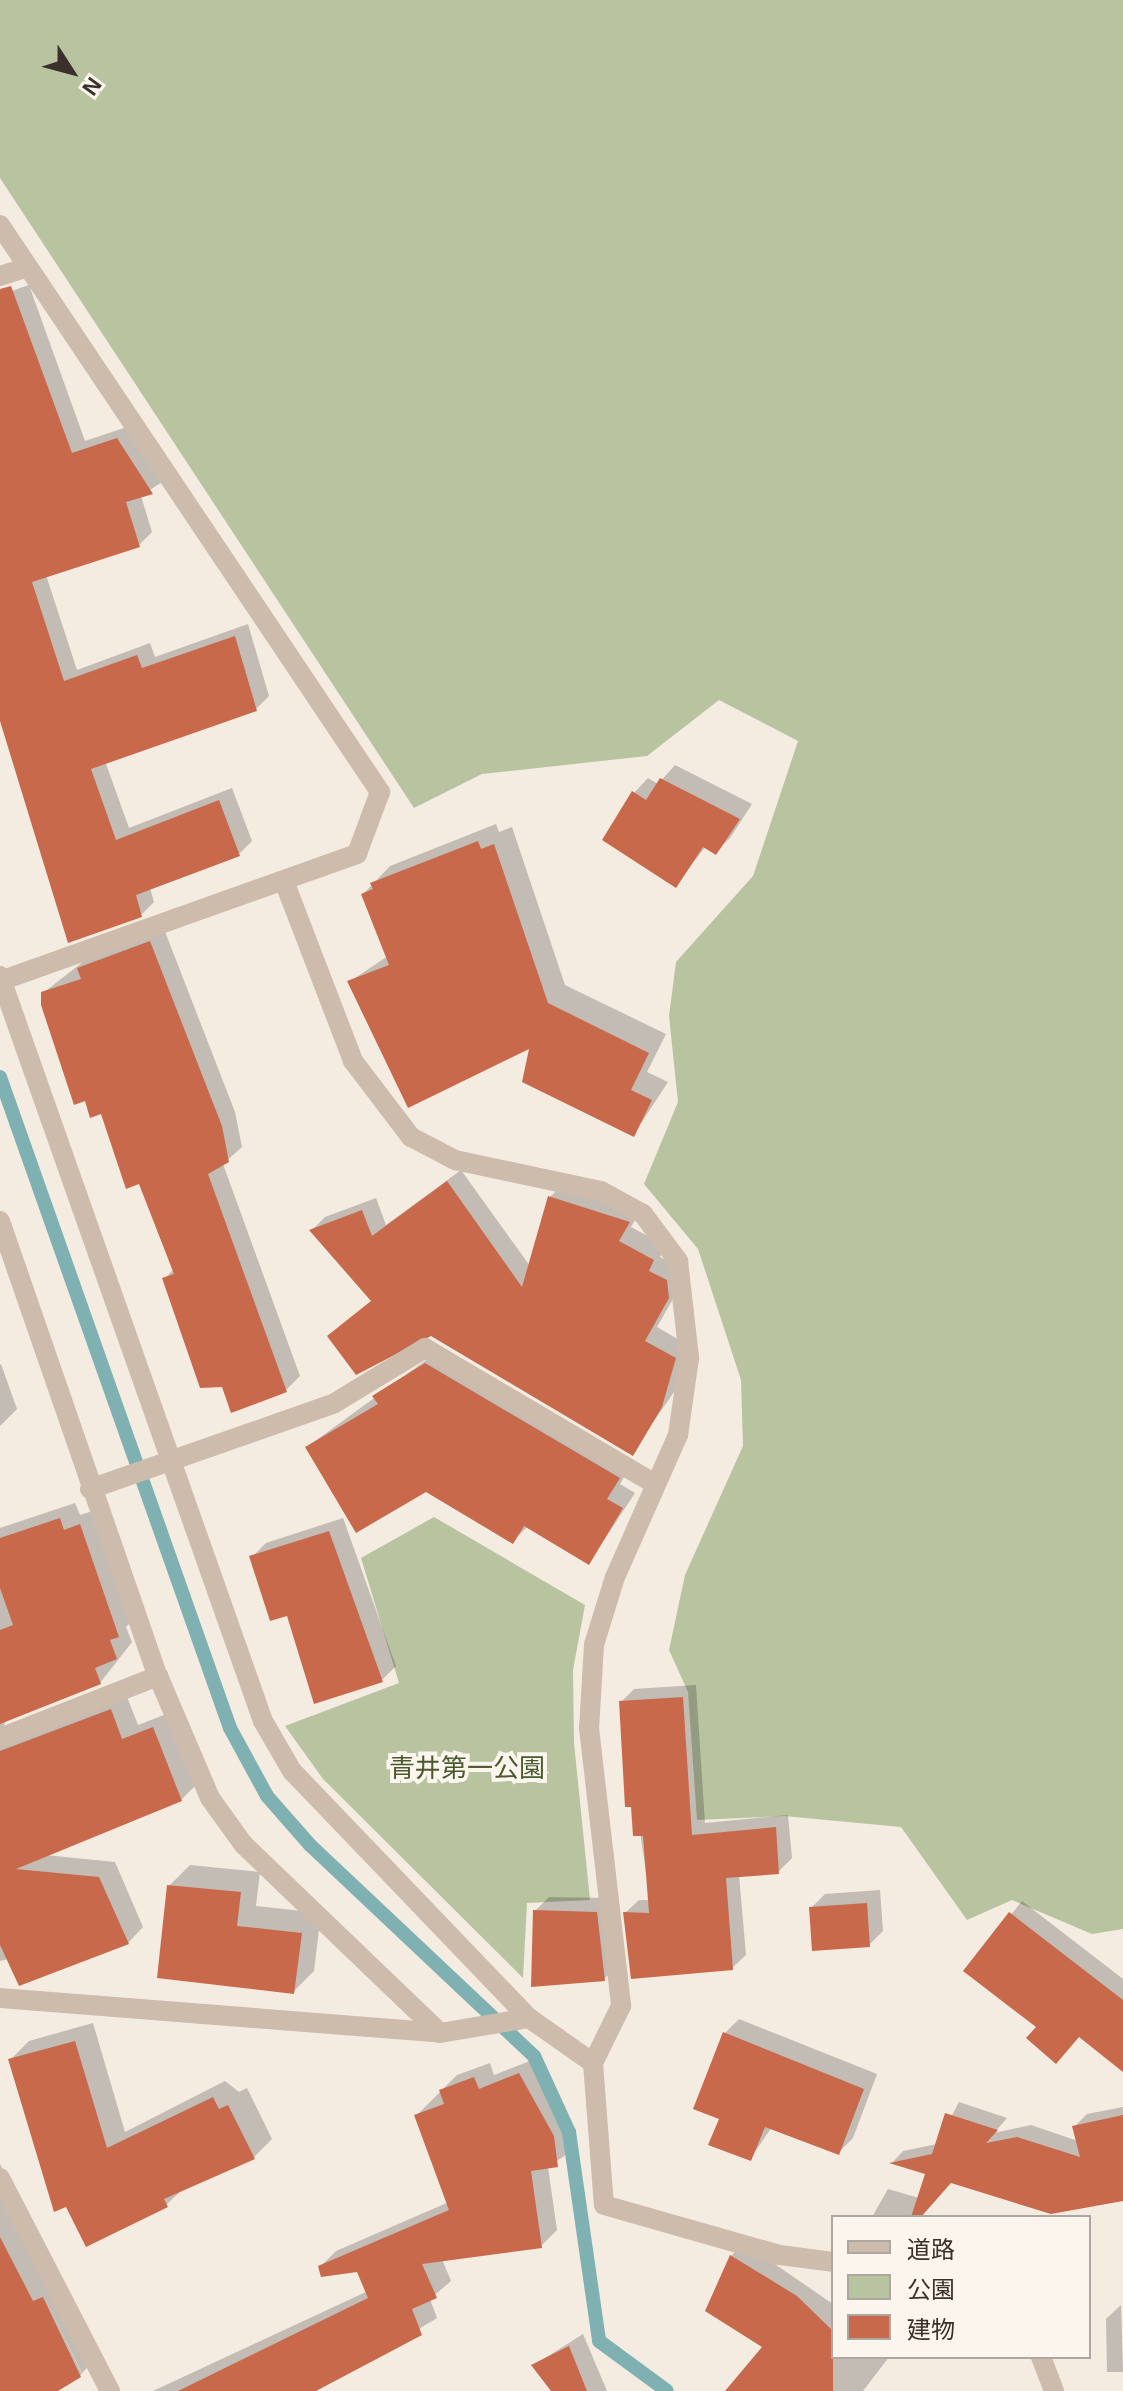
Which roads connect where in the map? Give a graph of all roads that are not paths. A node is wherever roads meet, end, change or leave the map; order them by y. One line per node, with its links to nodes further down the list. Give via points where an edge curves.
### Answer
1 (0, 225): 2 (street)
2 (25, 268): 3 (street); 4 (street, via 380,792 357,854)
3 (0, 276)
4 (284, 881): 5 (street); 8 (street, via 353,1061 411,1137 455,1160 601,1191 643,1214 678,1261 689,1358 678,1435)
5 (0, 979): 7 (street)
6 (0, 1221): 9 (street)
7 (159, 1466): 8 (street, via 333,1404 425,1348); 9 (street); 13 (street, via 263,1721 292,1771)
8 (655, 1484): 15 (street, via 594,1645 589,1728 621,2006)
9 (90, 1489): 10 (street)
10 (158, 1676): 11 (street); 14 (street, via 210,1798 243,1844)
11 (0, 1738)
12 (0, 1998): 14 (street)
13 (522, 2019): 14 (street); 15 (street)
14 (440, 2033)
15 (593, 2063): 17 (street, via 604,2205 780,2255)
16 (0, 2178): 19 (street)
17 (831, 2262)
18 (1042, 2359): 20 (street)
19 (110, 2391)
20 (1054, 2391)

